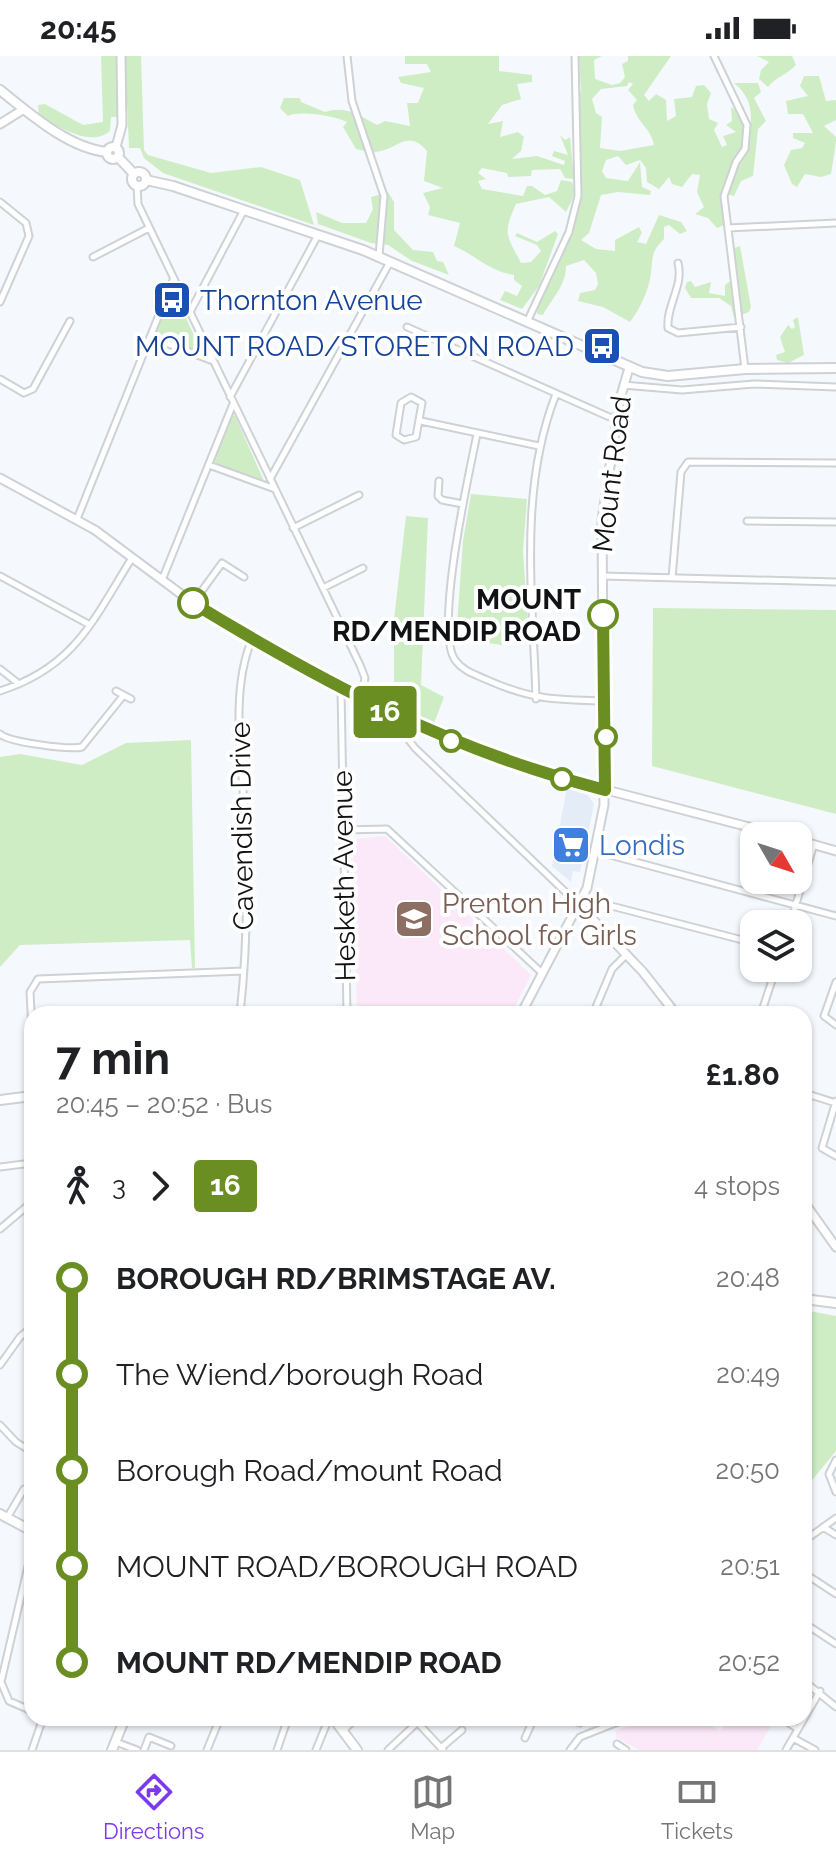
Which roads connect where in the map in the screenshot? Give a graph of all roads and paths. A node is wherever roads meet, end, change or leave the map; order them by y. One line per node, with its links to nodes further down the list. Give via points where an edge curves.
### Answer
1 (121, 56): 8 (street, via 122,125)
2 (347, 56): 16 (street, via 352,101 384,196)
3 (575, 56): 25 (street, via 578,196 569,232)
4 (714, 56): 14 (street, via 747,125 745,149 724,196)
5 (0, 90): 6 (main road)
6 (24, 109): 7 (street); 8 (main road, via 71,138)
7 (0, 124)
8 (113, 152): 9 (main road, Mount Road, via 134,174 142,173)
9 (142, 183): 11 (main road, Mount Road); 13 (street, via 138,204)
10 (0, 202): 21 (street, via 26,223 29,236)
11 (244, 209): 15 (main road, Mount Road); 23 (street)
12 (836, 223): 14 (street)
13 (149, 228): 17 (street); 20 (street)
14 (728, 228): 27 (street)
15 (318, 235): 16 (main road, Mount Road); 37 (street)
16 (379, 256): 18 (main road, Mount Road)
17 (93, 257)
18 (390, 261): 25 (main road, Mount Road); 45 (street)
19 (678, 263): 27 (street, via 681,275 668,328 678,333)
20 (174, 279): 23 (street); 28 (street)
21 (2, 294): 22 (street)
22 (0, 302)
23 (190, 312): 29 (street)
24 (70, 321): 33 (street, via 33,389 24,393)
25 (527, 322): 30 (main road, Mount Road)
26 (407, 327): 36 (street)
27 (741, 327): 32 (street)
28 (150, 337): 29 (street); 50 (street)
29 (213, 362): 37 (street)
30 (629, 368): 32 (main road, via 668,376); 34 (street, Mount Road)
31 (836, 368): 32 (main road)
32 (745, 369)
33 (0, 379)
34 (622, 385): 35 (street, via 682,390 725,385); 38 (street, Mount Road)
35 (836, 387)
36 (556, 394): 38 (street); 41 (street)
37 (232, 400): 43 (street); 45 (street)
38 (616, 420): 57 (street, Mount Road, via 603,509)
39 (421, 421): 39 (street, via 414,440 396,435 403,399 422,403); 40 (street)
40 (477, 434): 41 (street); 49 (street)
41 (539, 446): 73 (street, via 530,558)
42 (836, 463): 59 (street, via 688,462 681,472)
43 (209, 465): 47 (street); 60 (street)
44 (0, 478): 50 (street)
45 (270, 479): 47 (street)
46 (439, 481): 49 (street, via 442,500)
47 (275, 489): 53 (street)
48 (359, 495): 53 (street)
49 (463, 504): 73 (street, via 450,597 453,658 465,670)
50 (77, 519): 54 (street)
51 (747, 521): 52 (street)
52 (836, 522)
53 (293, 528): 62 (street)
54 (133, 557): 60 (street); 64 (street)
55 (363, 568): 62 (street)
56 (0, 576): 64 (street)
57 (602, 576): 59 (street); 75 (street, Mount Road)
58 (244, 577): 63 (street, via 222,563)
59 (672, 578): 61 (street)
60 (162, 580): 63 (street)
61 (836, 582)
62 (323, 588): 74 (street, via 365,678)
63 (193, 603): 65 (street)
64 (90, 625): 67 (street, via 58,664)
65 (252, 639): 68 (street); 90 (street, Cavendish Drive, via 241,674 240,710)
66 (0, 669): 67 (street)
67 (20, 684): 69 (street)
68 (341, 690): 74 (street); 80 (street, Hesketh Avenue)
69 (0, 691)
70 (116, 691): 71 (street)
71 (123, 696): 72 (street); 77 (street, via 82,747 10,741)
72 (131, 699)
73 (536, 699): 75 (street)
74 (361, 700): 76 (street)
75 (605, 701): 78 (street, Mount Road)
76 (403, 720): 78 (street, via 503,761); 85 (street, via 405,738)
77 (0, 734)
78 (605, 790): 79 (street); 82 (street, Mount Road)
79 (740, 825)
80 (342, 830): 91 (street, via 387,829); 96 (street, Hesketh Avenue)
81 (814, 844): 83 (street); 84 (street)
82 (595, 851): 84 (street); 85 (street, Mount Road)
83 (836, 851)
84 (796, 903): 86 (street); 87 (street)
85 (579, 905): 88 (street, via 595,902); 89 (street); 91 (street, Mount Road)
86 (794, 910)
87 (836, 916)
88 (740, 939)
89 (627, 954): 98 (street, via 612,969); 99 (street)
90 (244, 971): 94 (street, via 38,979 30,992); 95 (street, Cavendish Drive)
91 (542, 973): 97 (street, Mount Road)
92 (834, 981): 101 (street, via 824,1016)
93 (771, 982): 100 (street)
94 (31, 1006)
95 (241, 1006)
96 (347, 1006)
97 (525, 1006)
98 (599, 1006)
99 (669, 1006)
100 (764, 1006)
101 (836, 1025)
102 (812, 1095): 105 (street)
103 (24, 1097): 104 (main road)
104 (0, 1100)
105 (836, 1102): 106 (street, via 822,1148)
106 (836, 1156)
107 (24, 1164): 108 (street)
108 (0, 1167)
109 (24, 1209): 111 (street)
110 (812, 1213): 112 (street)
111 (0, 1229)
112 (836, 1247)
113 (812, 1300): 114 (main road)
114 (836, 1303)
115 (24, 1338): 116 (street)
116 (0, 1365)
117 (0, 1425): 118 (street)
118 (24, 1447)
119 (836, 1460): 121 (street, via 829,1474)
120 (24, 1489): 122 (street)
121 (836, 1492)
122 (4, 1516): 124 (main road)
123 (836, 1518): 125 (street)
124 (24, 1527)
125 (823, 1527): 126 (street); 127 (street)
126 (812, 1535)
127 (836, 1535)
128 (812, 1578): 130 (street)
129 (24, 1583): 137 (street, via 1,1682 9,1701)
130 (836, 1594)
131 (812, 1628): 132 (street)
132 (836, 1644)
133 (812, 1686): 134 (street)
134 (820, 1691): 135 (street); 136 (street)
135 (812, 1705)
136 (836, 1707)
137 (24, 1708)
138 (40, 1726): 162 (street)
139 (122, 1726): 159 (main road)
140 (217, 1726): 165 (street)
141 (285, 1726): 166 (street)
142 (327, 1726): 167 (street)
143 (338, 1726): 154 (main road)
144 (347, 1726): 154 (street)
145 (414, 1726): 169 (street)
146 (425, 1726): 161 (street)
147 (530, 1726): 156 (street)
148 (582, 1726): 155 (street)
149 (606, 1726): 155 (street)
150 (793, 1726): 152 (street)
151 (800, 1726): 152 (street)
152 (798, 1729): 157 (street)
153 (462, 1730): 161 (street)
154 (342, 1731): 168 (main road)
155 (585, 1734): 170 (street)
156 (525, 1738)
157 (793, 1738): 172 (street); 173 (street)
158 (617, 1744): 171 (street)
159 (114, 1746): 163 (street)
160 (171, 1746): 164 (street, via 149,1737)
161 (442, 1749)
162 (32, 1750)
163 (137, 1750)
164 (144, 1750)
165 (207, 1750)
166 (277, 1750)
167 (316, 1750)
168 (357, 1750)
169 (388, 1750)
170 (570, 1750)
171 (626, 1750)
172 (786, 1750)
173 (815, 1750)

